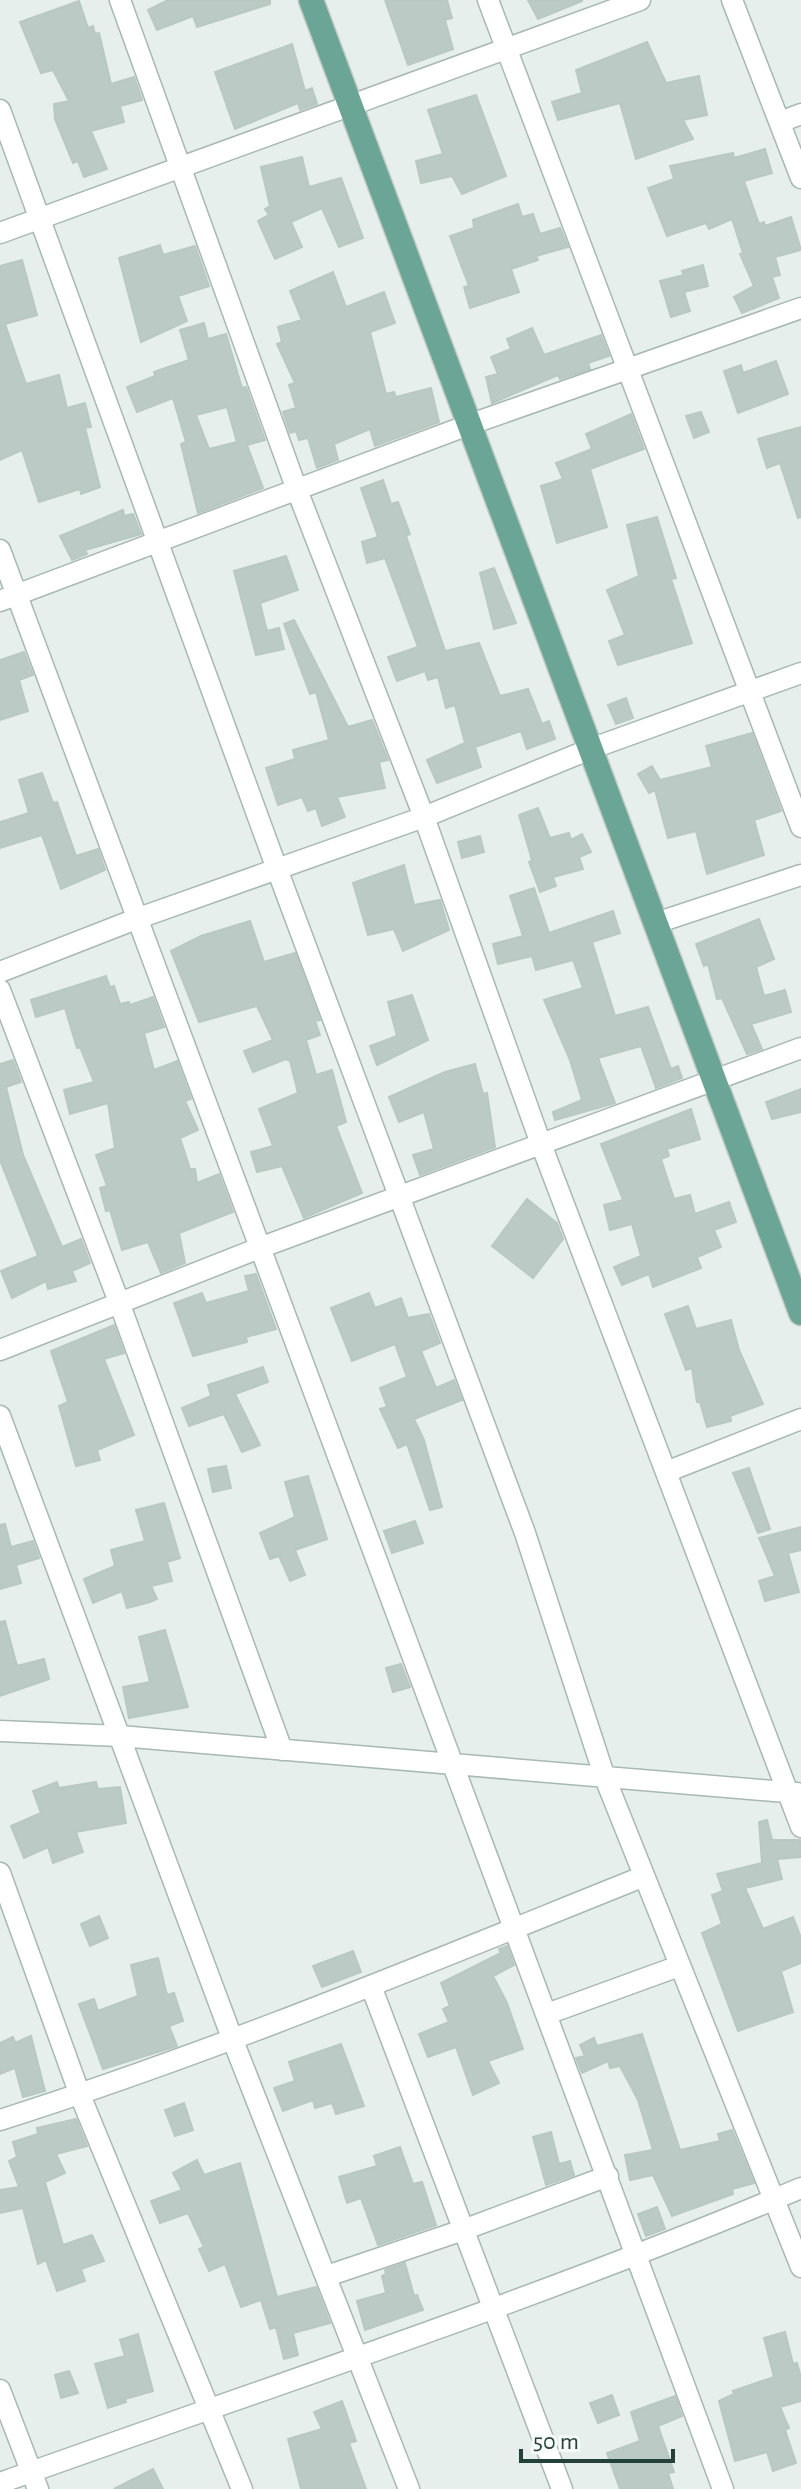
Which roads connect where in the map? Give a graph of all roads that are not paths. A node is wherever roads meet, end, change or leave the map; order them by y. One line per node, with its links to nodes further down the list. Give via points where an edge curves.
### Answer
1 (120, 0): 11 (street)
2 (311, 0): 7 (main road)
3 (488, 0): 6 (street)
4 (640, 0): 6 (street)
5 (732, 0): 10 (street)
6 (505, 48): 7 (street); 16 (street)
7 (350, 103): 11 (street); 17 (main road)
8 (0, 110): 13 (street)
9 (801, 114): 10 (street)
10 (780, 122): 12 (street)
11 (180, 166): 13 (street); 18 (street)
12 (801, 178)
13 (40, 218): 14 (street); 19 (street)
14 (0, 233)
15 (801, 308): 16 (street)
16 (630, 369): 17 (street); 23 (street)
17 (471, 424): 18 (street); 24 (main road)
18 (297, 490): 19 (street); 25 (street)
19 (159, 543): 21 (street); 27 (street)
20 (0, 550): 21 (street)
21 (8, 598): 29 (street)
22 (801, 673): 23 (street)
23 (751, 691): 24 (street); 26 (street)
24 (593, 748): 25 (street); 30 (main road)
25 (424, 817): 27 (street); 35 (street)
26 (801, 827)
27 (277, 869): 29 (street); 36 (street)
28 (801, 875): 30 (street)
29 (136, 919): 31 (street); 37 (street)
30 (656, 923): 34 (main road)
31 (0, 972)
32 (0, 990): 38 (street)
33 (801, 1048): 34 (street)
34 (714, 1080): 35 (street); 39 (main road)
35 (541, 1144): 36 (street); 43 (street)
36 (400, 1196): 37 (street); 48 (street, via 525,1533)
37 (262, 1247): 38 (street); 47 (street)
38 (119, 1302): 40 (street); 46 (street)
39 (801, 1313)
40 (0, 1350)
41 (0, 1416): 45 (street)
42 (801, 1419): 43 (street)
43 (666, 1472): 49 (street)
44 (0, 1731): 45 (street)
45 (120, 1736): 46 (street); 57 (street)
46 (282, 1750): 47 (street)
47 (453, 1766): 48 (street); 53 (street)
48 (605, 1778): 49 (street); 52 (street)
49 (795, 1793): 50 (street)
50 (801, 1827)
51 (0, 1873): 58 (street)
52 (642, 1877): 53 (street); 54 (street)
53 (514, 1928): 55 (street); 56 (street)
54 (679, 1966): 56 (street); 62 (street)
55 (371, 1986): 57 (street); 63 (street)
56 (547, 2014): 60 (street)
57 (232, 2038): 58 (street); 66 (street)
58 (80, 2095): 59 (street); 70 (street)
59 (0, 2120)
60 (608, 2176): 63 (street); 64 (street)
61 (801, 2188): 62 (street)
62 (774, 2200): 64 (street); 65 (street)
63 (463, 2230): 66 (street); 67 (street)
64 (638, 2254): 67 (street); 76 (street)
65 (801, 2267)
66 (327, 2276): 68 (street)
67 (492, 2307): 68 (street); 75 (street)
68 (359, 2357): 70 (street); 74 (street)
69 (0, 2390): 71 (street)
70 (210, 2407): 71 (street); 73 (street)
71 (35, 2480): 72 (street)
72 (0, 2483)
73 (242, 2489)
74 (409, 2489)
75 (562, 2489)
76 (723, 2489)

